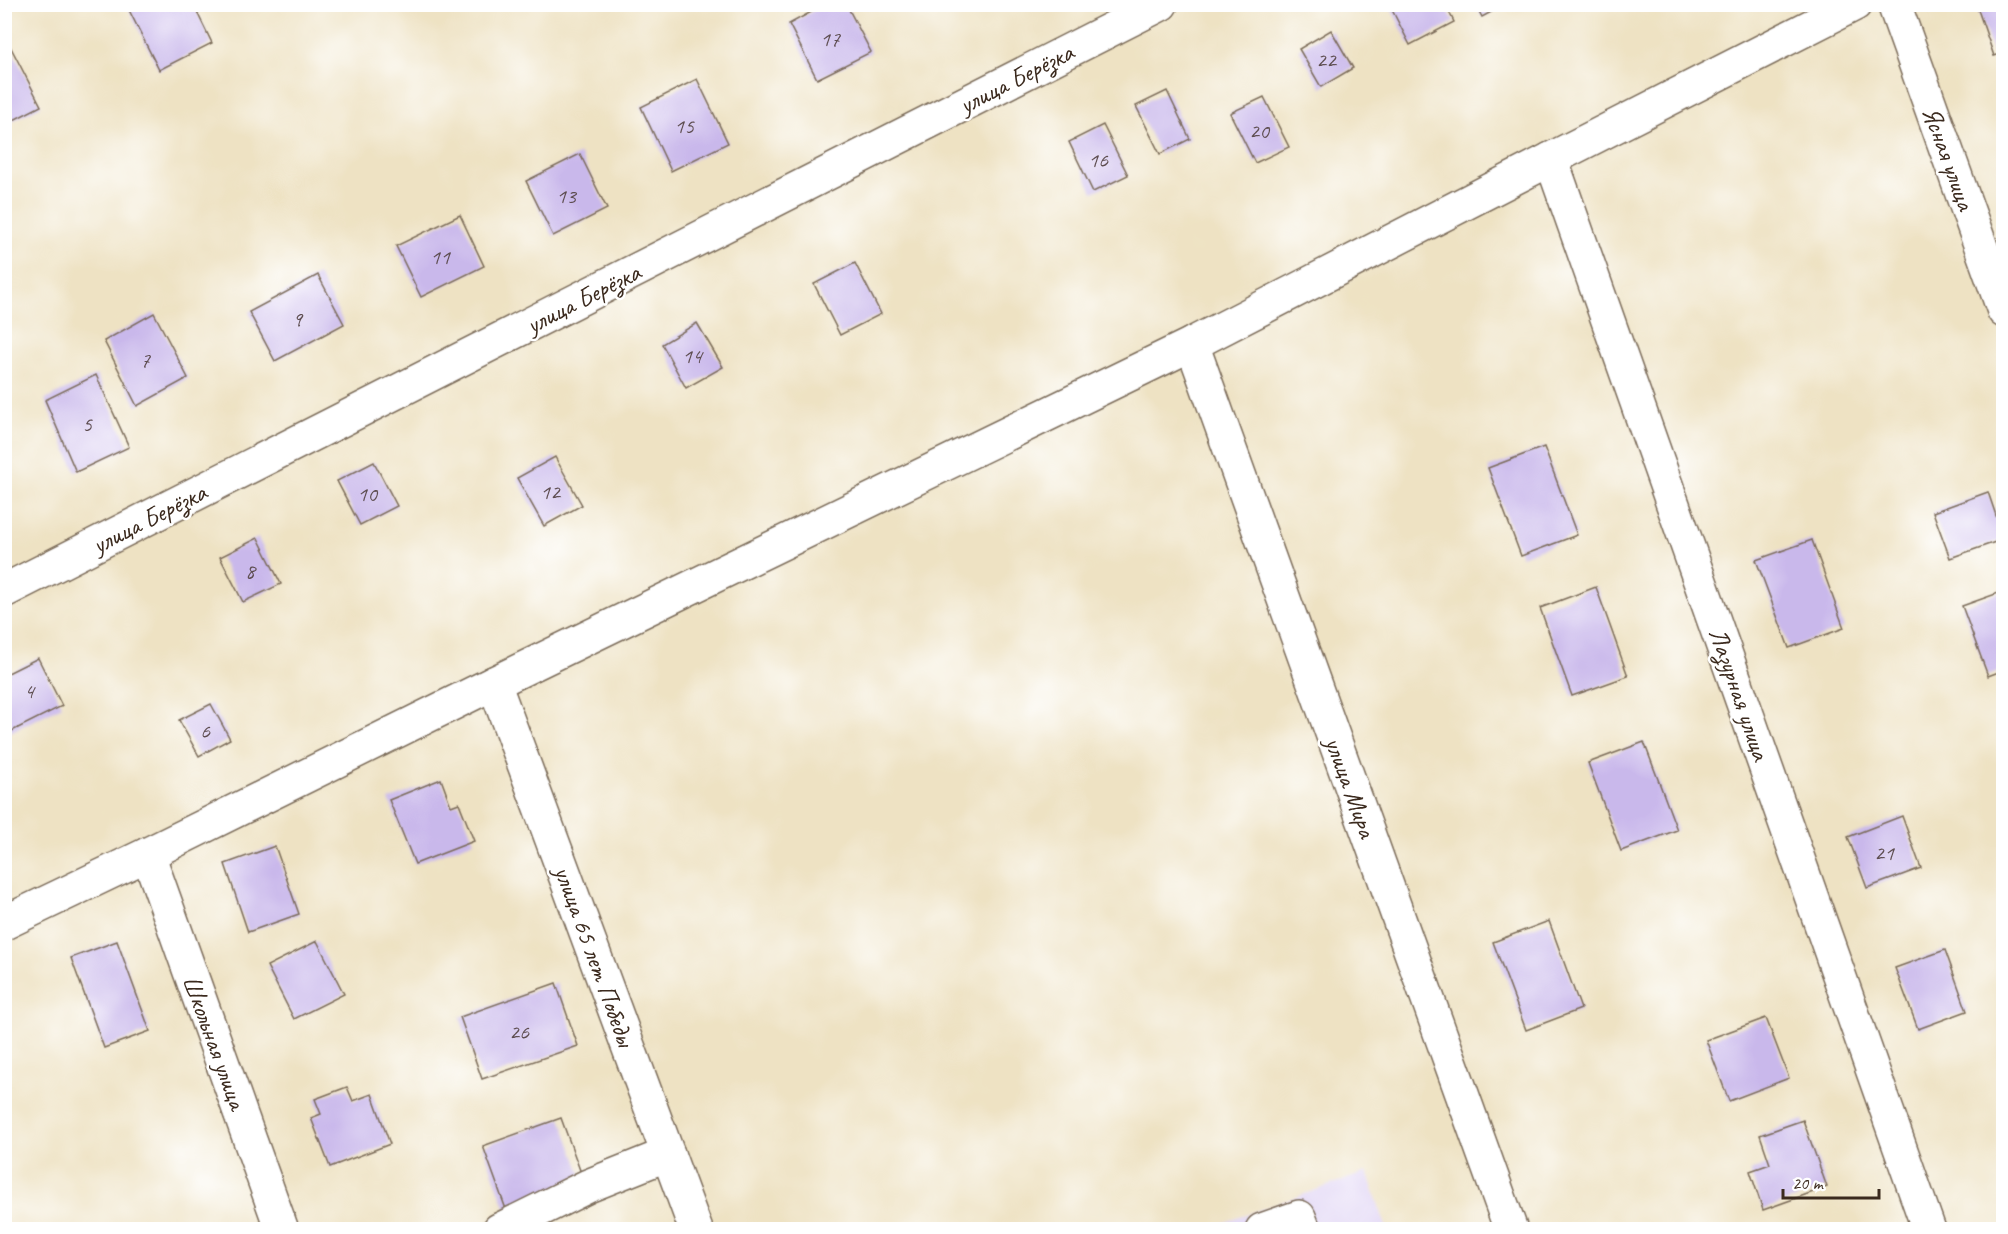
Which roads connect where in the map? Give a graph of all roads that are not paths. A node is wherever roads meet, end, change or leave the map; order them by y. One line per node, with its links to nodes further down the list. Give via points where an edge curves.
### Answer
1 (1161, 4): 7 (street, улица Берёзка)
2 (1856, 4): 4 (street)
3 (1894, 4): 5 (street, Ясная улица)
4 (1551, 159): 6 (street); 18 (street, Лазурная улица)
5 (2004, 311)
6 (1192, 344): 8 (street); 17 (street, улица Мира)
7 (4, 591)
8 (494, 683): 9 (street); 11 (street, улица 65 лет Победы)
9 (148, 854): 10 (street); 12 (street, Школьная улица)
10 (4, 923)
11 (668, 1154): 13 (street, via 588,1186); 14 (street, улица 65 лет Победы)
12 (282, 1230)
13 (499, 1230)
14 (696, 1230)
15 (1262, 1230): 16 (street, via 1299,1217)
16 (1304, 1230)
17 (1511, 1230)
18 (1929, 1230)

